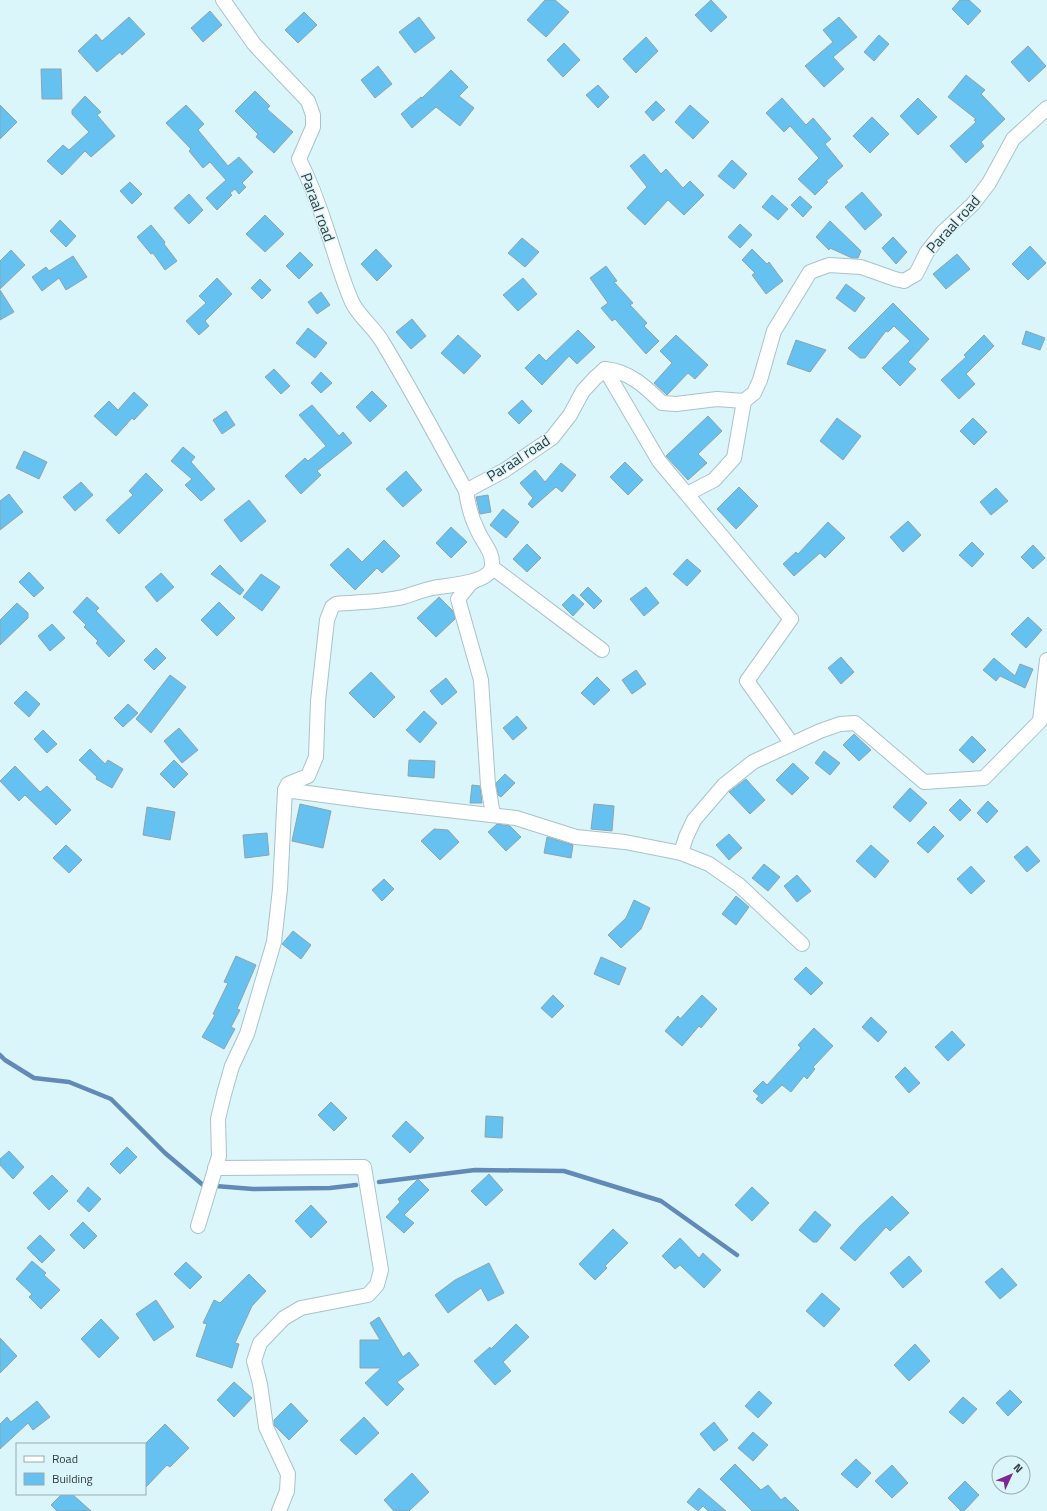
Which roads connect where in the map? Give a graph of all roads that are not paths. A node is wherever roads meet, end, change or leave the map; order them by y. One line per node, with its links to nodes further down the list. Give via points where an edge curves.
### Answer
1 (223, 0): 5 (street, Paraal road, via 254,44 308,101 313,115 313,127 299,160 328,231 343,281 353,304 380,337 412,391)
2 (1047, 108): 4 (street, Paraal road, via 1013,139 989,183 973,204 943,232 927,252 916,274 904,281 861,267 829,265 810,272 774,331 754,393)
3 (605, 369): 4 (street, via 615,370 634,378 662,403 676,404 717,399); 5 (street, Paraal road, via 583,391 570,415 552,438 505,470); 6 (street, via 660,461)
4 (744, 401): 6 (street, via 734,458 714,480)
5 (466, 491): 7 (street, via 468,507 477,531 489,550)
6 (687, 494): 11 (street, via 791,619 747,681)
7 (492, 568): 8 (street, via 488,574); 9 (street)
8 (474, 581): 12 (street, via 432,588 402,597 336,604 332,607 327,620 318,701 316,757 308,776 288,784); 13 (street, via 458,599 481,680 488,786)
9 (602, 650)
10 (1047, 660): 11 (street, via 1040,721 984,778 924,782 855,723 840,724)
11 (792, 744): 14 (street, via 753,762 724,785 694,820)
12 (285, 790): 13 (street); 16 (street, via 280,889 274,942 247,1034 232,1066 224,1094 218,1119 219,1156)
13 (493, 815): 14 (street, via 516,818 576,837 625,842)
14 (681, 853): 15 (street, via 709,864 739,885)
15 (802, 944)
16 (213, 1173): 17 (street); 18 (street, via 364,1167 381,1270 377,1285 368,1296 301,1308 284,1318 260,1343 254,1361 266,1427 288,1474 287,1491)
17 (198, 1226)
18 (279, 1511)

